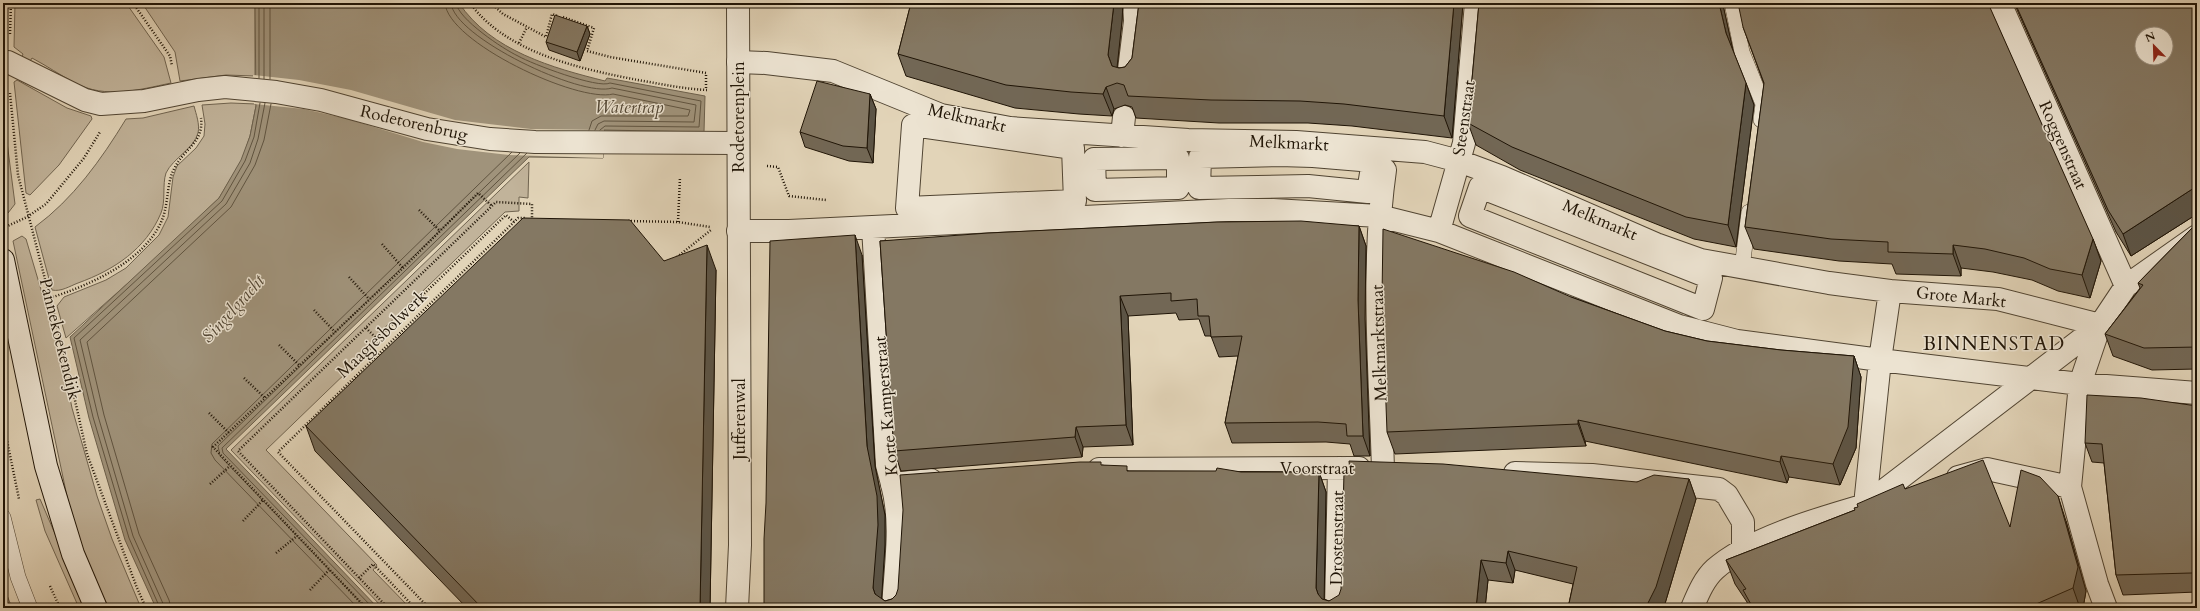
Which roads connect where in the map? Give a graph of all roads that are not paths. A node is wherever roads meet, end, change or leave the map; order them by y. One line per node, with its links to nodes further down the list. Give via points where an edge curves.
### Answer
1 (738, 3): 7 (street, Rodetorenplein)
2 (1134, 3): 8 (street, via 1135,21)
3 (1476, 3): 14 (street, Steenstraat, via 1464,143)
4 (1732, 3): 10 (lane, via 1742,52 1762,104)
5 (2000, 3): 25 (street, Roggenstraat)
6 (8, 62): 11 (street, Rodetorenbrug, via 85,100 101,104 144,101 225,87 321,100 456,135 527,142)
7 (738, 62): 11 (street, Rodetorenplein); 12 (street, Melkmarkt, via 833,72 941,114 1010,128 1123,126 1188,140 1296,142)
8 (1128, 78)
9 (913, 125): 9 (street, via 1073,148 1075,200 907,208)
10 (1759, 136)
11 (738, 143): 19 (street, Rodetorenplein)
12 (1388, 149): 14 (street, Melkmarkt, via 1425,152); 17 (street, Melkmarktstraat)
13 (1200, 157): 13 (street, via 1200,188 1308,186 1368,192 1373,161 1313,156)
14 (1459, 161): 20 (street, Steenstraat); 23 (street, Melkmarkt, via 1656,244 1701,260)
15 (1480, 187): 15 (street, via 1470,216 1703,308 1711,278)
16 (1751, 199): 23 (lane)
17 (1379, 216): 18 (street, via 1280,210 1229,210); 20 (street); 34 (street, Melkmarktstraat, via 1377,272)
18 (873, 227): 19 (street); 39 (street, Korte Kamperstraat, via 887,461)
19 (738, 231): 48 (street, Jufferenwal, via 740,545)
20 (1439, 231): 28 (street, via 1679,326 1737,341)
21 (2197, 236): 25 (street)
22 (3, 260): 47 (street, via 46,466 73,554)
23 (1742, 268): 24 (street, Melkmarkt)
24 (1829, 283): 26 (street, Grote Markt)
25 (2126, 286): 27 (street)
26 (1890, 291): 27 (street, Grote Markt, via 1998,299); 28 (street)
27 (2100, 325): 29 (street); 30 (street)
28 (1880, 360): 29 (street); 42 (street)
29 (2030, 379): 30 (street); 42 (street)
30 (2080, 384): 31 (street); 40 (street)
31 (2197, 393)
32 (1349, 468): 33 (street, Voorstraat); 34 (street, Voorstraat); 50 (street, Drostenstraat)
33 (1079, 469)
34 (1383, 469): 35 (street, Voorstraat)
35 (1406, 470)
36 (1491, 472): 44 (street, via 1592,475 1719,489 1727,495 1743,522)
37 (952, 478): 39 (street)
38 (1942, 482): 40 (street, via 1987,469)
39 (892, 484): 49 (street, Korte Kamperstraat, via 898,518)
40 (2070, 486): 51 (street)
41 (1919, 489): 42 (street)
42 (1865, 505): 44 (street, via 1819,519)
43 (3, 517): 46 (lane, via 18,577)
44 (1743, 550): 45 (street, via 1715,569 1706,580)
45 (1696, 605)
46 (30, 608)
47 (96, 608)
48 (737, 608)
49 (893, 608)
50 (1336, 608)
51 (2106, 608)

